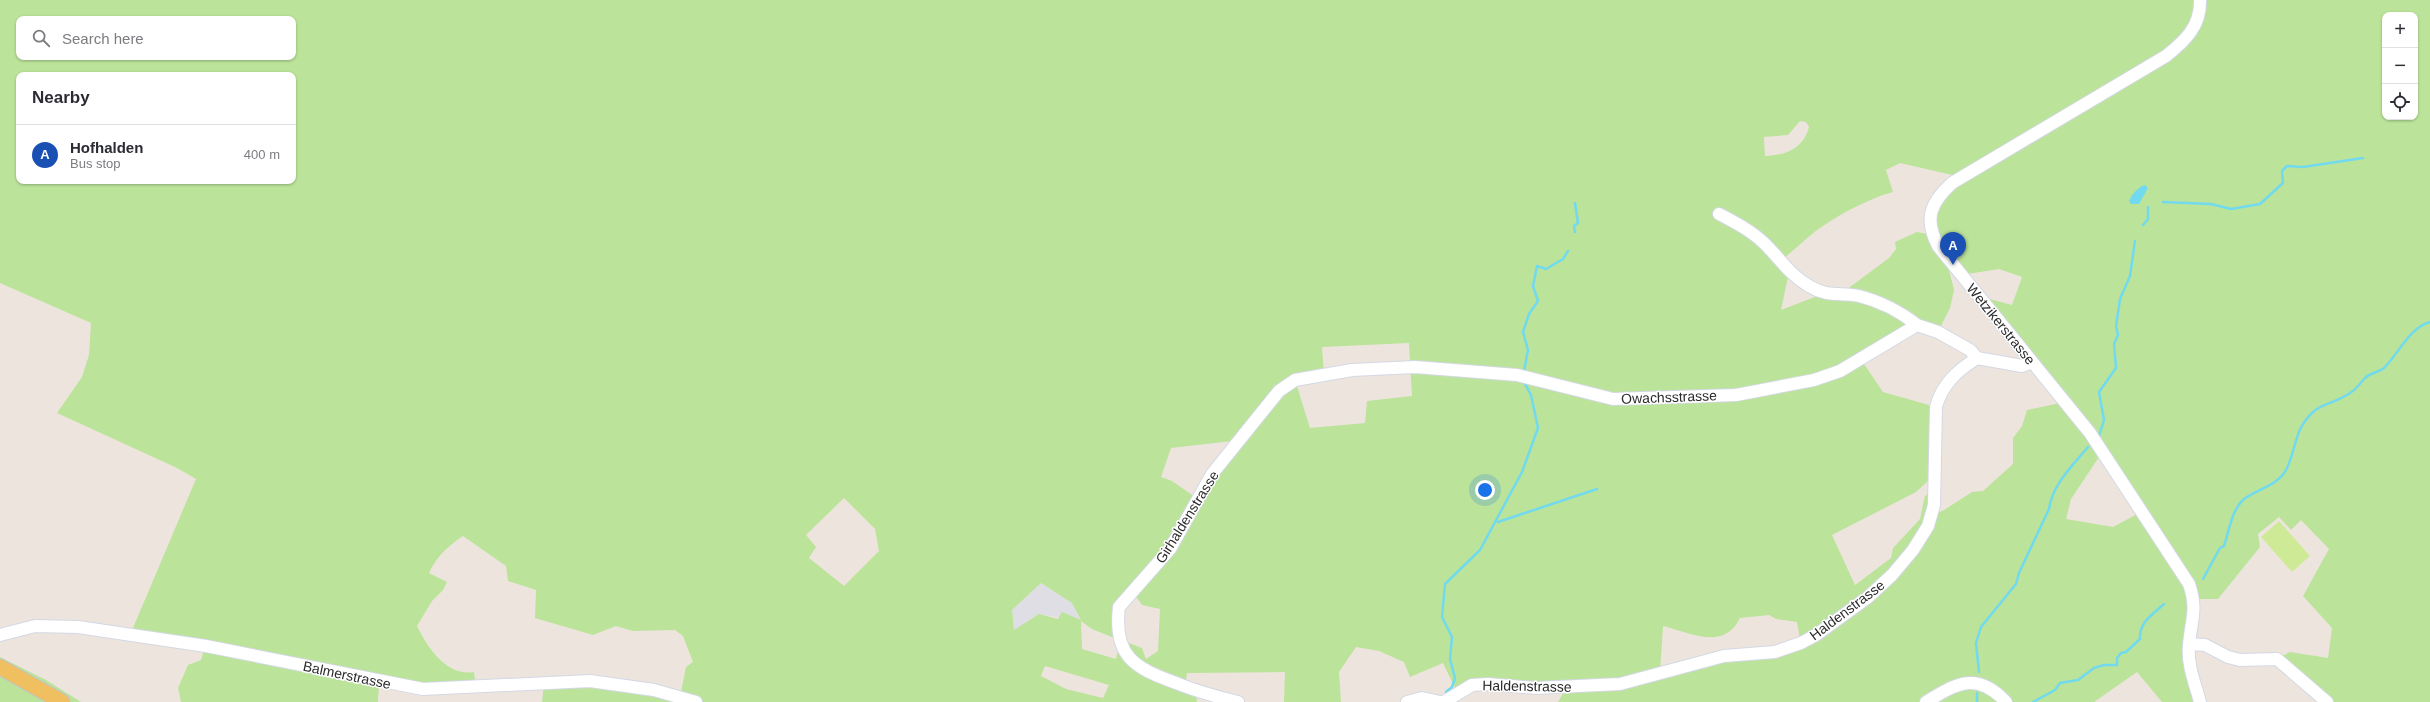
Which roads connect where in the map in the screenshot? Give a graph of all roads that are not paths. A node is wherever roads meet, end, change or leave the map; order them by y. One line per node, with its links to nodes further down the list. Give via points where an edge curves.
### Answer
1 (2200, 0): 5 (street, Wetzikerstrasse, via 2198,18 2192,32 2166,56 1961,177 1935,202 1930,226 1938,246)
2 (1719, 214): 3 (street, via 1748,230 1765,244 1789,272 1809,286 1825,293 1858,296 1870,300)
3 (1917, 325): 4 (street, via 1943,334 1970,350); 6 (street, Owachsstrasse, via 1840,371 1814,380 1736,395 1613,399 1517,375 1415,367 1352,370 1300,379)
4 (1977, 358): 5 (street, via 2022,366); 15 (street, Haldenstrasse, via 1950,380 1936,407 1934,505 1928,526 1913,550 1892,575 1867,598 1816,635 1775,652 1724,656 1620,684 1536,688 1472,685)
5 (2032, 362): 8 (street, Wetzikerstrasse, via 2103,451 2190,584 2195,615)
6 (1285, 385): 12 (street, Girhaldenstrasse, via 1212,474 1170,549 1119,607 1120,638 1127,655 1138,668 1196,691)
7 (0, 635): 11 (street, Balmerstrasse, via 35,626 78,627 206,646 423,689 590,681 654,690)
8 (2189, 644): 18 (street, Wetzikerstrasse, via 2191,670); 19 (street, via 2205,645 2228,658 2240,660 2277,658)
9 (0, 667): 10 (main road)
10 (62, 702)
11 (696, 702)
12 (1238, 702)
13 (1407, 702): 14 (street, via 1422,698)
14 (1439, 702)
15 (1444, 702)
16 (1926, 702): 17 (street, via 1947,689 1978,682 1992,688)
17 (2006, 702)
18 (2200, 702)
19 (2327, 702)

